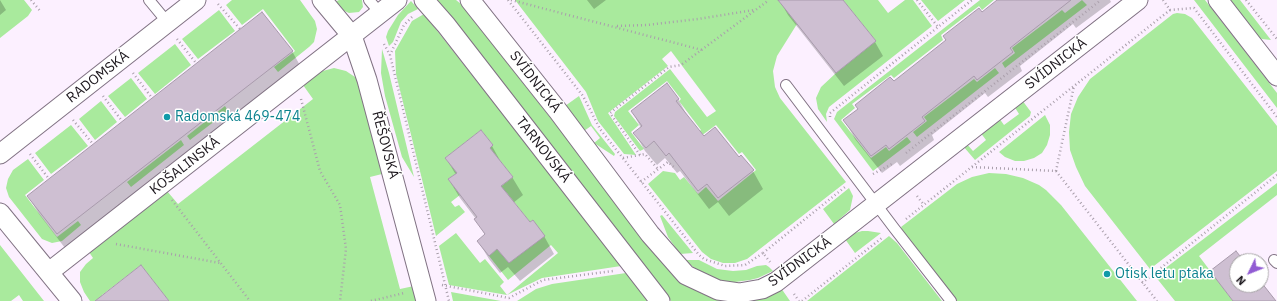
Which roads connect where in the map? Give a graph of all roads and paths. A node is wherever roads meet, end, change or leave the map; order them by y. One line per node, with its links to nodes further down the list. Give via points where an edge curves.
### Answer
1 (31, 0): 22 (path)
2 (149, 0): 25 (lane)
3 (196, 0): 25 (street, RADOMSKÁ)
4 (322, 0): 28 (street, ŘEŠOVSKÁ)
5 (397, 0): 19 (street, KOŠALINSKÁ)
6 (470, 0): 69 (street, SVÍDNICKÁ)
7 (508, 0): 50 (path, via 583,96 600,129)
8 (511, 0): 23 (path)
9 (769, 0): 20 (path)
10 (917, 0): 24 (path)
11 (972, 0): 24 (path)
12 (1101, 0): 48 (path)
13 (1138, 0): 62 (street, SVÍDNICKÁ)
14 (1163, 0): 21 (path)
15 (1218, 0): 34 (street)
16 (1246, 0): 27 (path)
17 (426, 2): 32 (path, via 404,25); 72 (street, TARNOVSKÁ)
18 (218, 4): 26 (path)
19 (375, 7): 28 (street, KOŠALINSKÁ)
20 (756, 10): 23 (path, via 647,25); 31 (path)
21 (1170, 10): 38 (path); 42 (path, via 1194,8)
22 (41, 12)
23 (612, 26): 31 (path)
24 (938, 27): 41 (path)
25 (172, 30): 33 (path); 47 (street, RADOMSKÁ)
26 (240, 30)
27 (1276, 35): 29 (path)
28 (352, 36): 36 (street, KOŠALINSKÁ); 76 (street, ŘEŠOVSKÁ, via 367,80)
29 (1277, 40)
30 (384, 44): 32 (path)
31 (702, 50): 49 (path, via 681,65 669,67 610,113)
32 (390, 55): 75 (path)
33 (196, 64)
34 (1274, 65)
35 (132, 71): 40 (path)
36 (290, 85): 60 (street, KOŠALINSKÁ); 79 (path, via 302,101 320,171 340,205 346,249)
37 (786, 85): 62 (lane)
38 (1074, 86): 52 (path); 56 (path)
39 (102, 94): 44 (path)
40 (152, 98)
41 (830, 113)
42 (1277, 117)
43 (72, 118): 45 (path)
44 (122, 121)
45 (92, 144)
46 (28, 152): 58 (path)
47 (0, 154)
48 (905, 154)
49 (640, 155): 50 (path); 55 (path, via 645,154)
50 (623, 158): 59 (path)
51 (892, 164): 54 (path)
52 (972, 167): 56 (path); 64 (path)
53 (675, 168): 55 (path, via 668,162)
54 (895, 168)
55 (658, 169): 59 (path)
56 (1056, 171): 74 (path)
57 (1277, 175): 74 (path)
58 (49, 179)
59 (641, 182): 68 (path)
60 (160, 185): 66 (street, KOŠALINSKÁ); 70 (path)
61 (847, 186): 67 (path)
62 (876, 204): 69 (street, SVÍDNICKÁ, via 776,282 762,289 739,293 718,290 686,275); 84 (lane)
63 (0, 213): 73 (street)
64 (900, 223)
65 (885, 235): 83 (path)
66 (91, 240): 70 (path); 73 (street, KOŠALINSKÁ)
67 (763, 253): 68 (path, via 745,266 725,266); 71 (path)
68 (699, 255): 69 (path)
69 (671, 258)
70 (220, 263): 78 (path)
71 (771, 264)
72 (635, 268): 75 (path, via 543,280 509,298); 82 (street, TARNOVSKÁ)
73 (49, 272): 77 (street)
74 (1142, 282): 85 (path)
75 (445, 284): 76 (path); 81 (path)
76 (425, 294): 80 (path)
77 (72, 301)
78 (250, 301)
79 (340, 301)
80 (371, 301)
81 (449, 301)
82 (660, 301)
83 (802, 301)
84 (951, 301)
85 (1157, 301)

